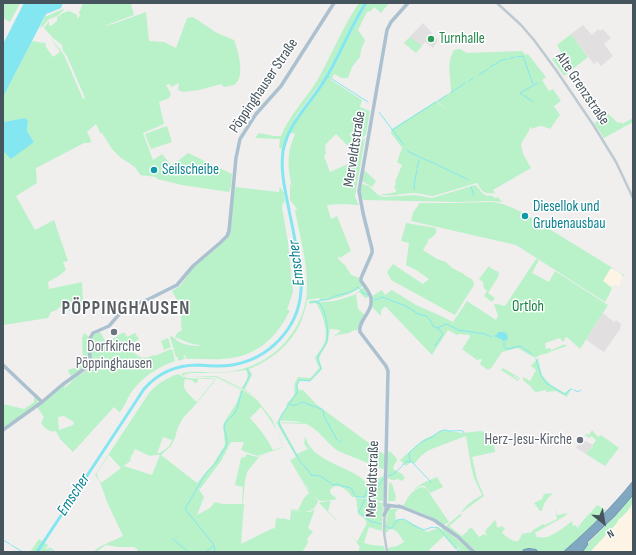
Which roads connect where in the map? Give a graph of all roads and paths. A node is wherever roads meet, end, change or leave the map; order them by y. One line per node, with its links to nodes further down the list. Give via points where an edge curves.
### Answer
1 (334, 3): 6 (main road, Pöppinghauser Straße, via 281,86 256,114 240,139 227,236 193,266 176,286 127,308 109,326 93,333 89,340 90,357 87,367)
2 (408, 3): 10 (main road, Merveldtstraße, via 387,30 359,190 372,249 361,277 370,294 371,305 359,329 388,371)
3 (497, 3): 4 (street, Alte Grenzstraße, via 521,25 556,70 616,162)
4 (633, 198)
5 (3, 365): 6 (main road)
6 (42, 402): 7 (main road, Pöppinghauser Straße)
7 (3, 430)
8 (633, 485): 19 (highway)
9 (633, 491): 14 (highway)
10 (385, 504): 11 (main road); 12 (main road); 13 (street, Merveldtstraße)
11 (392, 506): 12 (main road); 13 (main road)
12 (402, 507): 16 (main road, via 434,520)
13 (384, 515): 15 (street, Merveldtstraße)
14 (595, 532): 19 (highway); 20 (highway)
15 (387, 552)
16 (474, 552)
17 (525, 552): 18 (highway)
18 (535, 552)
19 (569, 552)
20 (579, 552)

